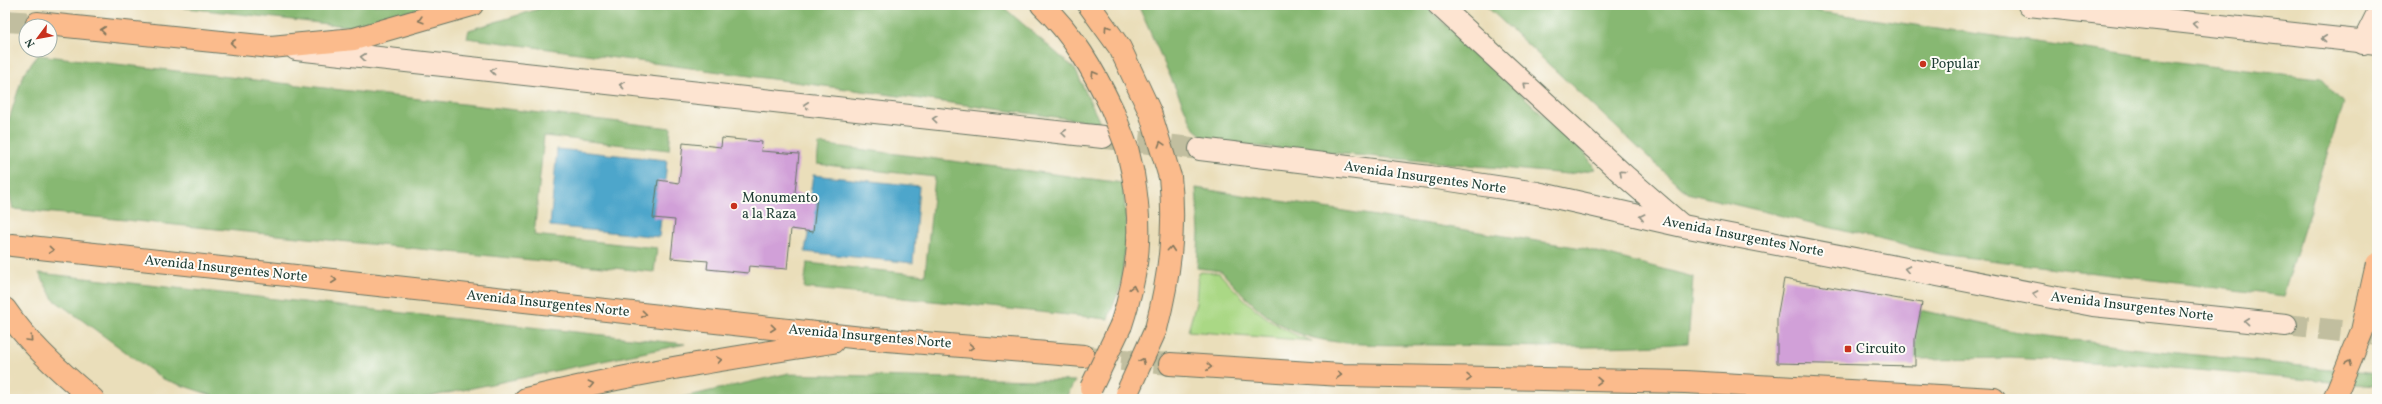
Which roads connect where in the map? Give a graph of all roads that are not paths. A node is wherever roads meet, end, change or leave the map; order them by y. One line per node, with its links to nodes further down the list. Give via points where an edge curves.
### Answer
1 (472, 5): 9 (main road, one-way to 9, via 354,39)
2 (1042, 5): 20 (main road, one-way to 2, bridge, via 1122,325 1133,287 1139,242 1138,206 1127,148 1112,109 1078,47)
3 (1089, 5): 21 (main road, one-way to 3, bridge, via 1156,328 1164,297 1172,250 1173,207 1170,177 1150,112 1120,48)
4 (1439, 5): 12 (main road, one-way to 4)
5 (2028, 5): 8 (main road, one-way to 5)
6 (2377, 15): 8 (main road)
7 (58, 25): 9 (main road, one-way to 7)
8 (2370, 43)
9 (271, 47): 10 (main road, one-way to 9)
10 (1103, 137)
11 (1200, 150): 12 (main road, Avenida Insurgentes Norte, one-way to 11, via 1537,193 1430,177)
12 (1683, 226): 16 (main road, Avenida Insurgentes Norte, one-way to 12, via 2093,305)
13 (12, 245): 17 (main road, Avenida Insurgentes Norte, one-way to 17)
14 (2377, 264): 25 (main road, one-way to 14, bridge, via 2362,331)
15 (5, 308): 22 (main road, one-way to 22, via 58,369)
16 (2286, 325)
17 (862, 338): 18 (main road, Avenida Insurgentes Norte, one-way to 18); 23 (main road, one-way to 17, via 702,362)
18 (1084, 356)
19 (1170, 364): 24 (main road, one-way to 24, via 1341,375 1685,382)
20 (1088, 393)
21 (1125, 396)
22 (94, 399)
23 (526, 399)
24 (1994, 399)
25 (2334, 399)

